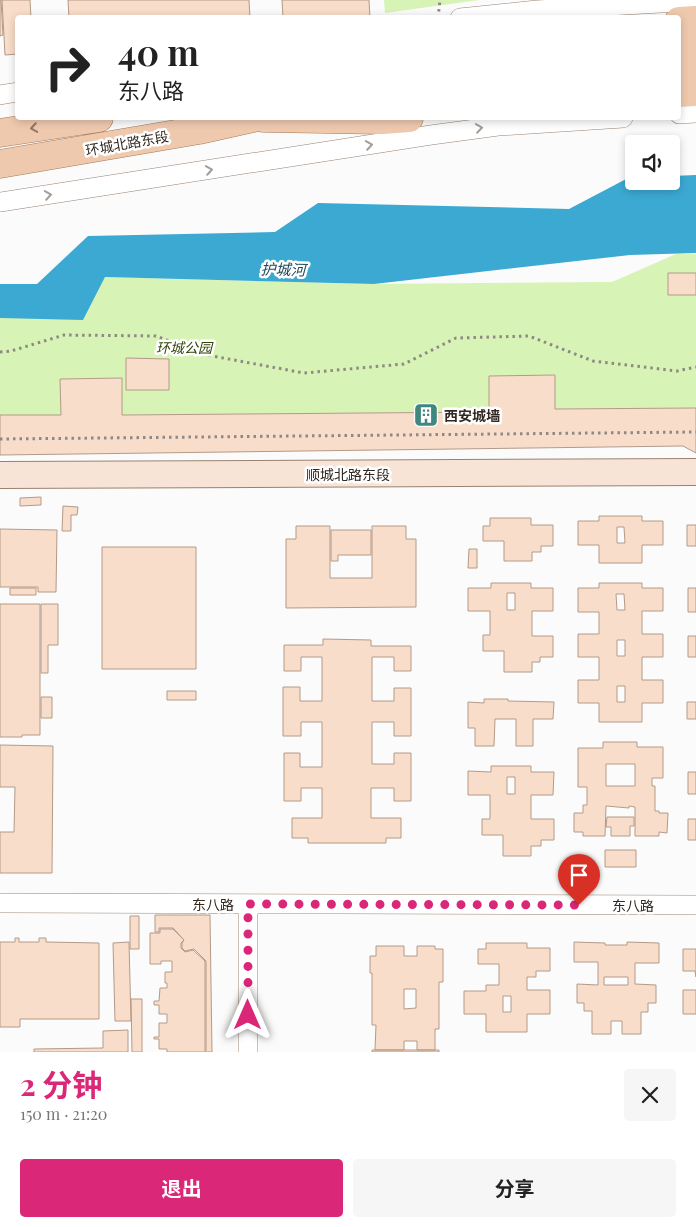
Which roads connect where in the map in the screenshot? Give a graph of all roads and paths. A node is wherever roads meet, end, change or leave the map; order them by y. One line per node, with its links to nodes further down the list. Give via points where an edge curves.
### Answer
1 (440, 0): 3 (path)
2 (696, 1): 4 (street)
3 (438, 15)
4 (489, 15)
5 (696, 20): 6 (main road)
6 (681, 21)
7 (696, 46): 8 (main road)
8 (681, 47)
9 (696, 71): 10 (main road)
10 (681, 72)
11 (15, 92): 14 (street)
12 (696, 92): 13 (main road)
13 (681, 93)
14 (0, 95)
15 (696, 113): 16 (street)
16 (681, 114)
17 (77, 120): 20 (main road, one-way to 20)
18 (244, 120): 21 (main road, 环城北路东段)
19 (592, 120): 22 (street, one-way to 19, via 431,135 498,126)
20 (0, 133)
21 (0, 164)
22 (0, 202)
23 (0, 352): 24 (path, via 64,335 156,336 207,355 304,372 404,364 456,338 529,336 593,362 677,372)
24 (696, 368)
25 (696, 432): 26 (path)
26 (0, 439)
27 (696, 472): 28 (street, 顺城北路东段)
28 (0, 475)
29 (0, 902): 30 (street, 东八路)
30 (248, 904): 31 (street, 东八路); 32 (street)
31 (696, 905)
32 (248, 1052)

